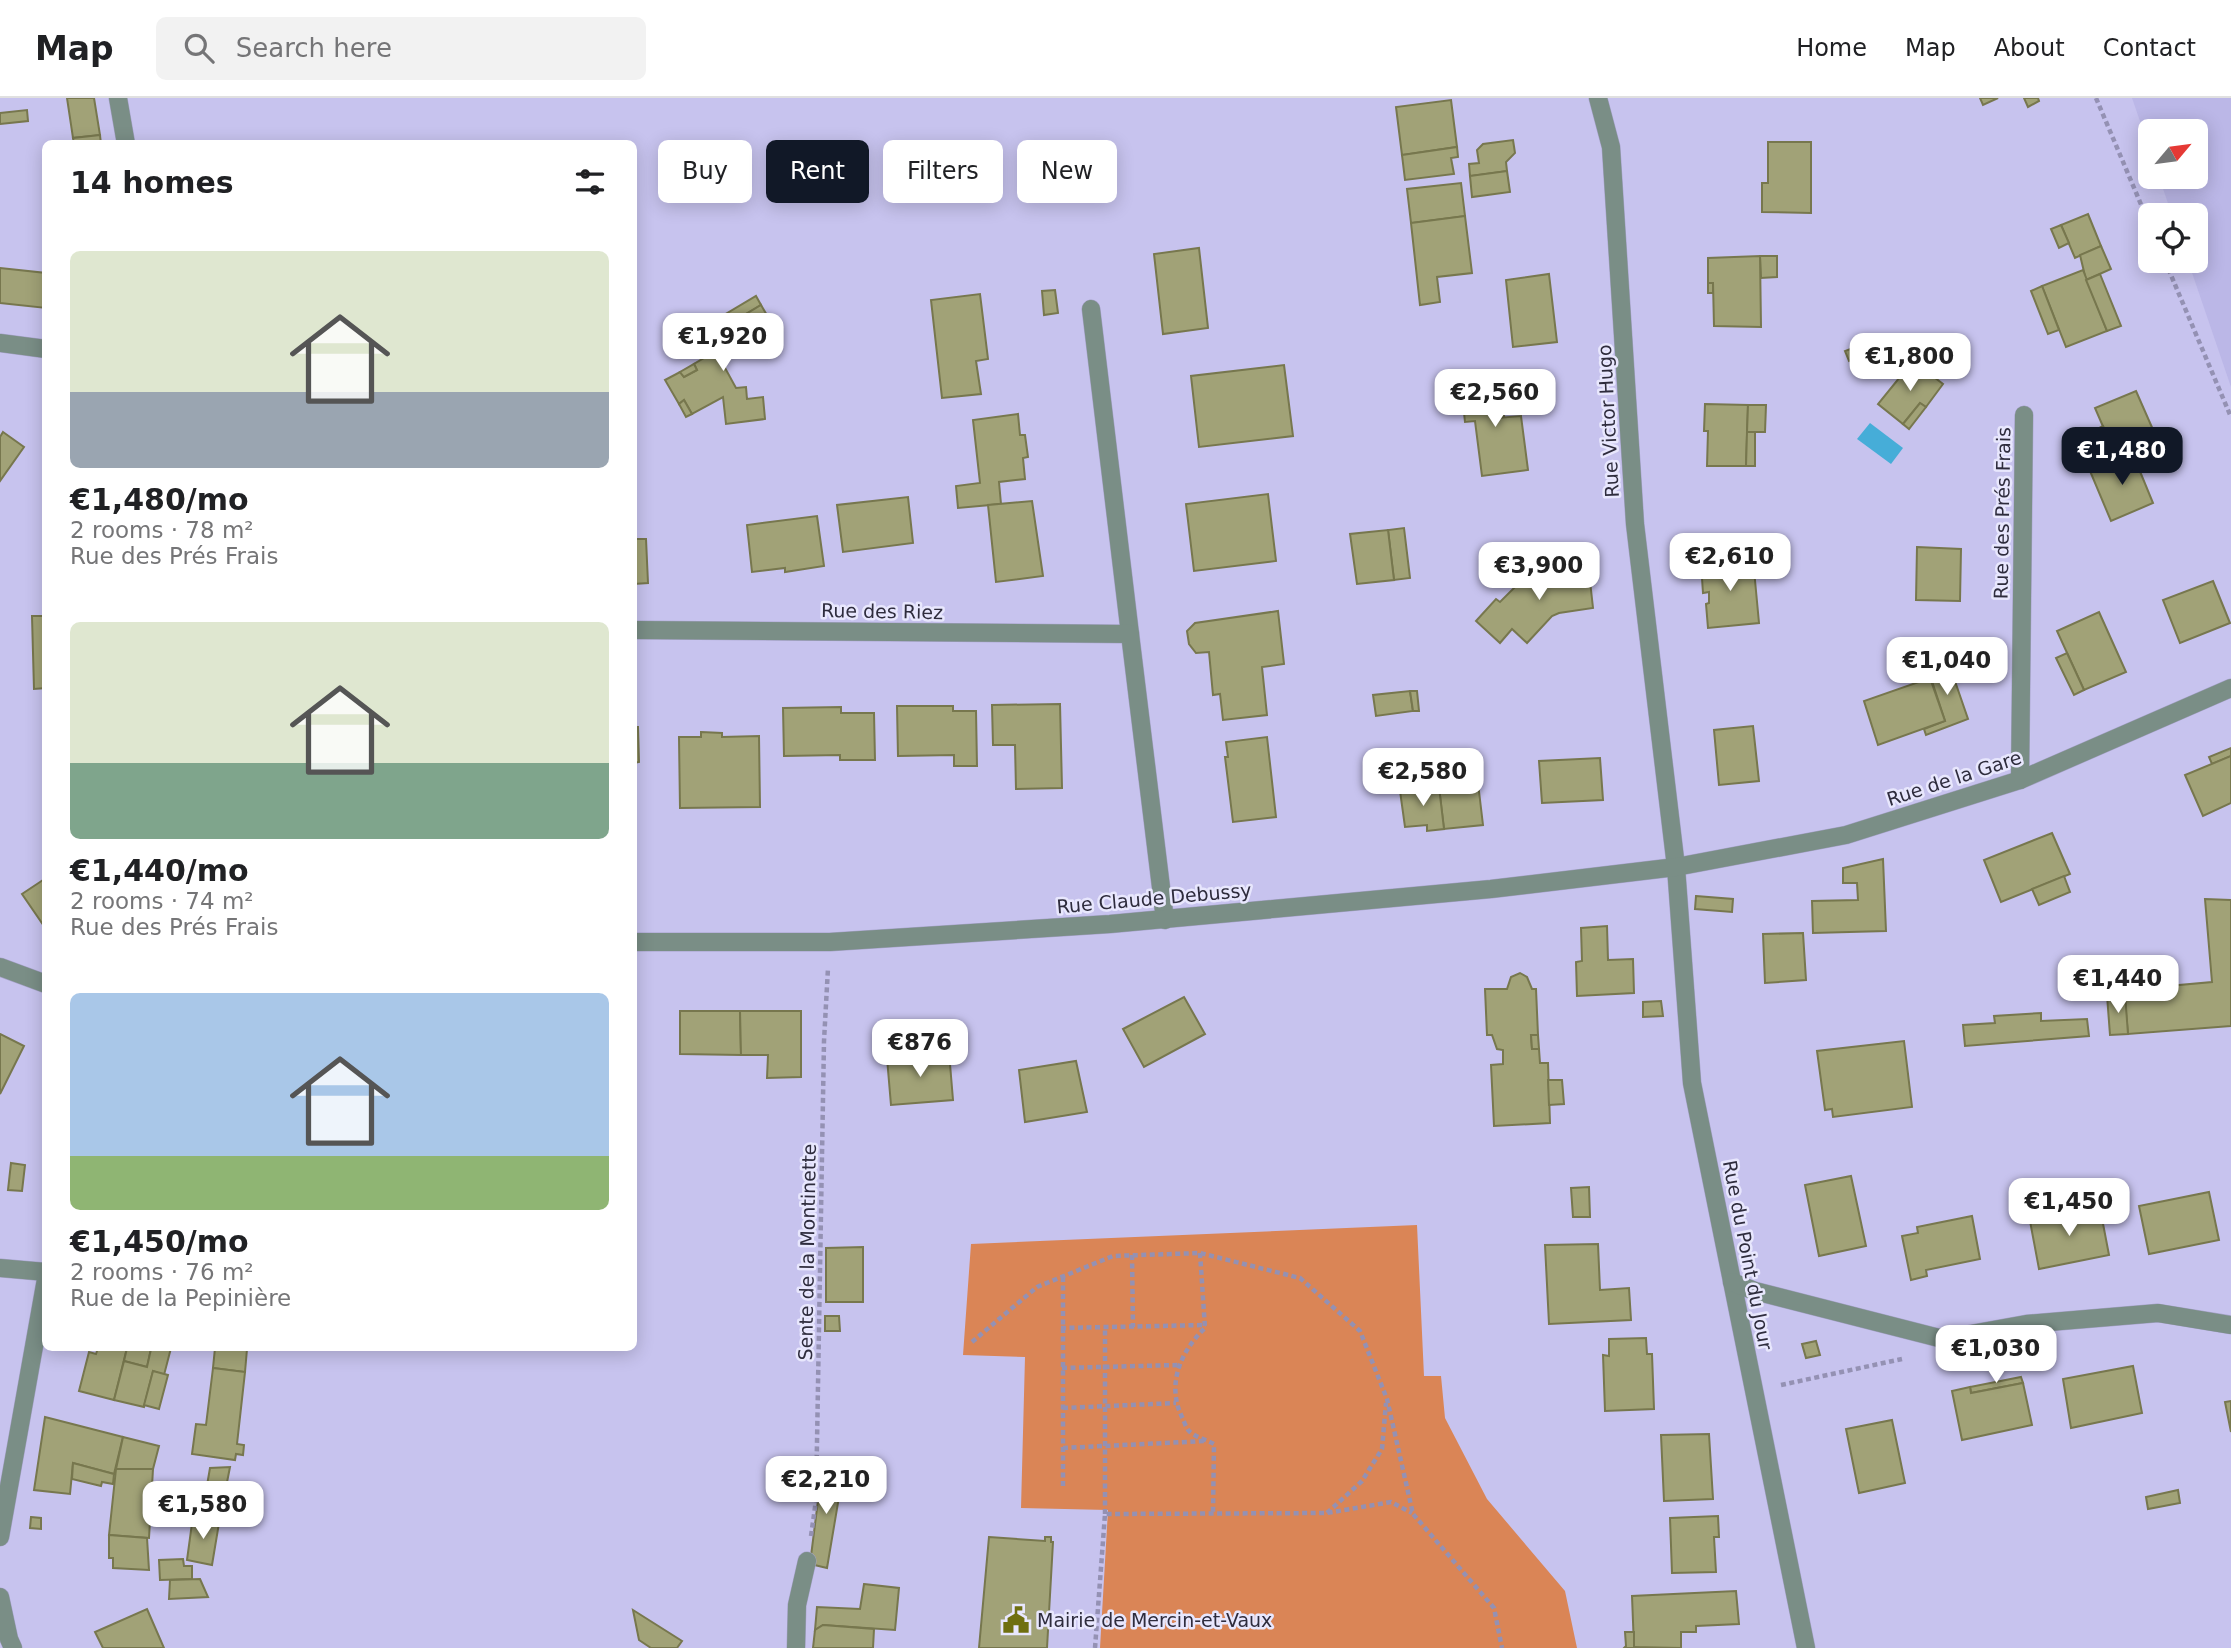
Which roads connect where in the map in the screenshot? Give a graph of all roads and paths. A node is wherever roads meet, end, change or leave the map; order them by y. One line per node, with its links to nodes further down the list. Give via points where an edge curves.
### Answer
1 (118, 98): 4 (street)
2 (1598, 98): 16 (street, Rue Victor Hugo, via 1611,147 1634,524)
3 (2096, 98): 5 (path)
4 (125, 140)
5 (2140, 203)
6 (2170, 273): 11 (path)
7 (1091, 309): 13 (street)
8 (0, 343): 9 (street)
9 (42, 348)
10 (2024, 415): 15 (street, Rue des Prés Frais)
11 (2231, 417)
12 (637, 630): 13 (street, Rue des Riez)
13 (1129, 634): 17 (street)
14 (2231, 688): 15 (street, Rue de la Gare)
15 (2020, 780): 16 (street, Rue de la Gare, via 1846,835)
16 (1676, 867): 17 (street, Rue Claude Debussy); 27 (street, Rue du Point du Jour, via 1692,1083)
17 (1165, 920): 19 (street, Rue Claude Debussy)
18 (637, 942): 19 (street, Rue Claude Debussy)
19 (830, 942): 53 (path, Sente de la Montinette, via 824,1041 816,1500)
20 (0, 967): 21 (street)
21 (42, 983)
22 (1200, 1253): 23 (path); 29 (path); 40 (path, via 1300,1278 1360,1331)
23 (1132, 1255): 26 (path, via 1113,1256); 33 (path)
24 (0, 1268): 25 (street)
25 (42, 1272)
26 (1063, 1277): 31 (path); 35 (path, via 1037,1287)
27 (1732, 1282): 34 (street); 39 (street, Rue du Point du Jour)
28 (42, 1301): 52 (street)
29 (1206, 1325): 33 (path); 36 (path)
30 (2231, 1325): 34 (street, via 2158,1313 2026,1324)
31 (1061, 1328): 32 (path); 38 (path)
32 (1105, 1328): 33 (path); 37 (path)
33 (1133, 1328)
34 (1943, 1339): 39 (path, via 1928,1353)
35 (972, 1342)
36 (1178, 1364): 37 (path); 41 (path)
37 (1105, 1366): 38 (path); 42 (path)
38 (1062, 1368): 43 (path)
39 (1753, 1391): 59 (street, Rue du Point du Jour)
40 (1387, 1399): 49 (path, via 1382,1449 1362,1481); 51 (path)
41 (1177, 1403): 42 (path); 44 (path, via 1189,1432)
42 (1105, 1407): 43 (path); 45 (path)
43 (1063, 1408): 46 (path)
44 (1208, 1441): 45 (path); 48 (path, via 1214,1444)
45 (1105, 1446): 46 (path); 50 (path)
46 (1063, 1448): 47 (path)
47 (1063, 1487)
48 (1213, 1513): 49 (path); 50 (path)
49 (1327, 1513): 51 (path, via 1391,1502)
50 (1105, 1514): 57 (path)
51 (1413, 1514): 58 (path, via 1494,1608)
52 (0, 1537)
53 (807, 1561): 56 (street, via 797,1605)
54 (0, 1597): 55 (street)
55 (7, 1645)
56 (796, 1648)
57 (1095, 1648)
58 (1502, 1648)
59 (1806, 1648)

